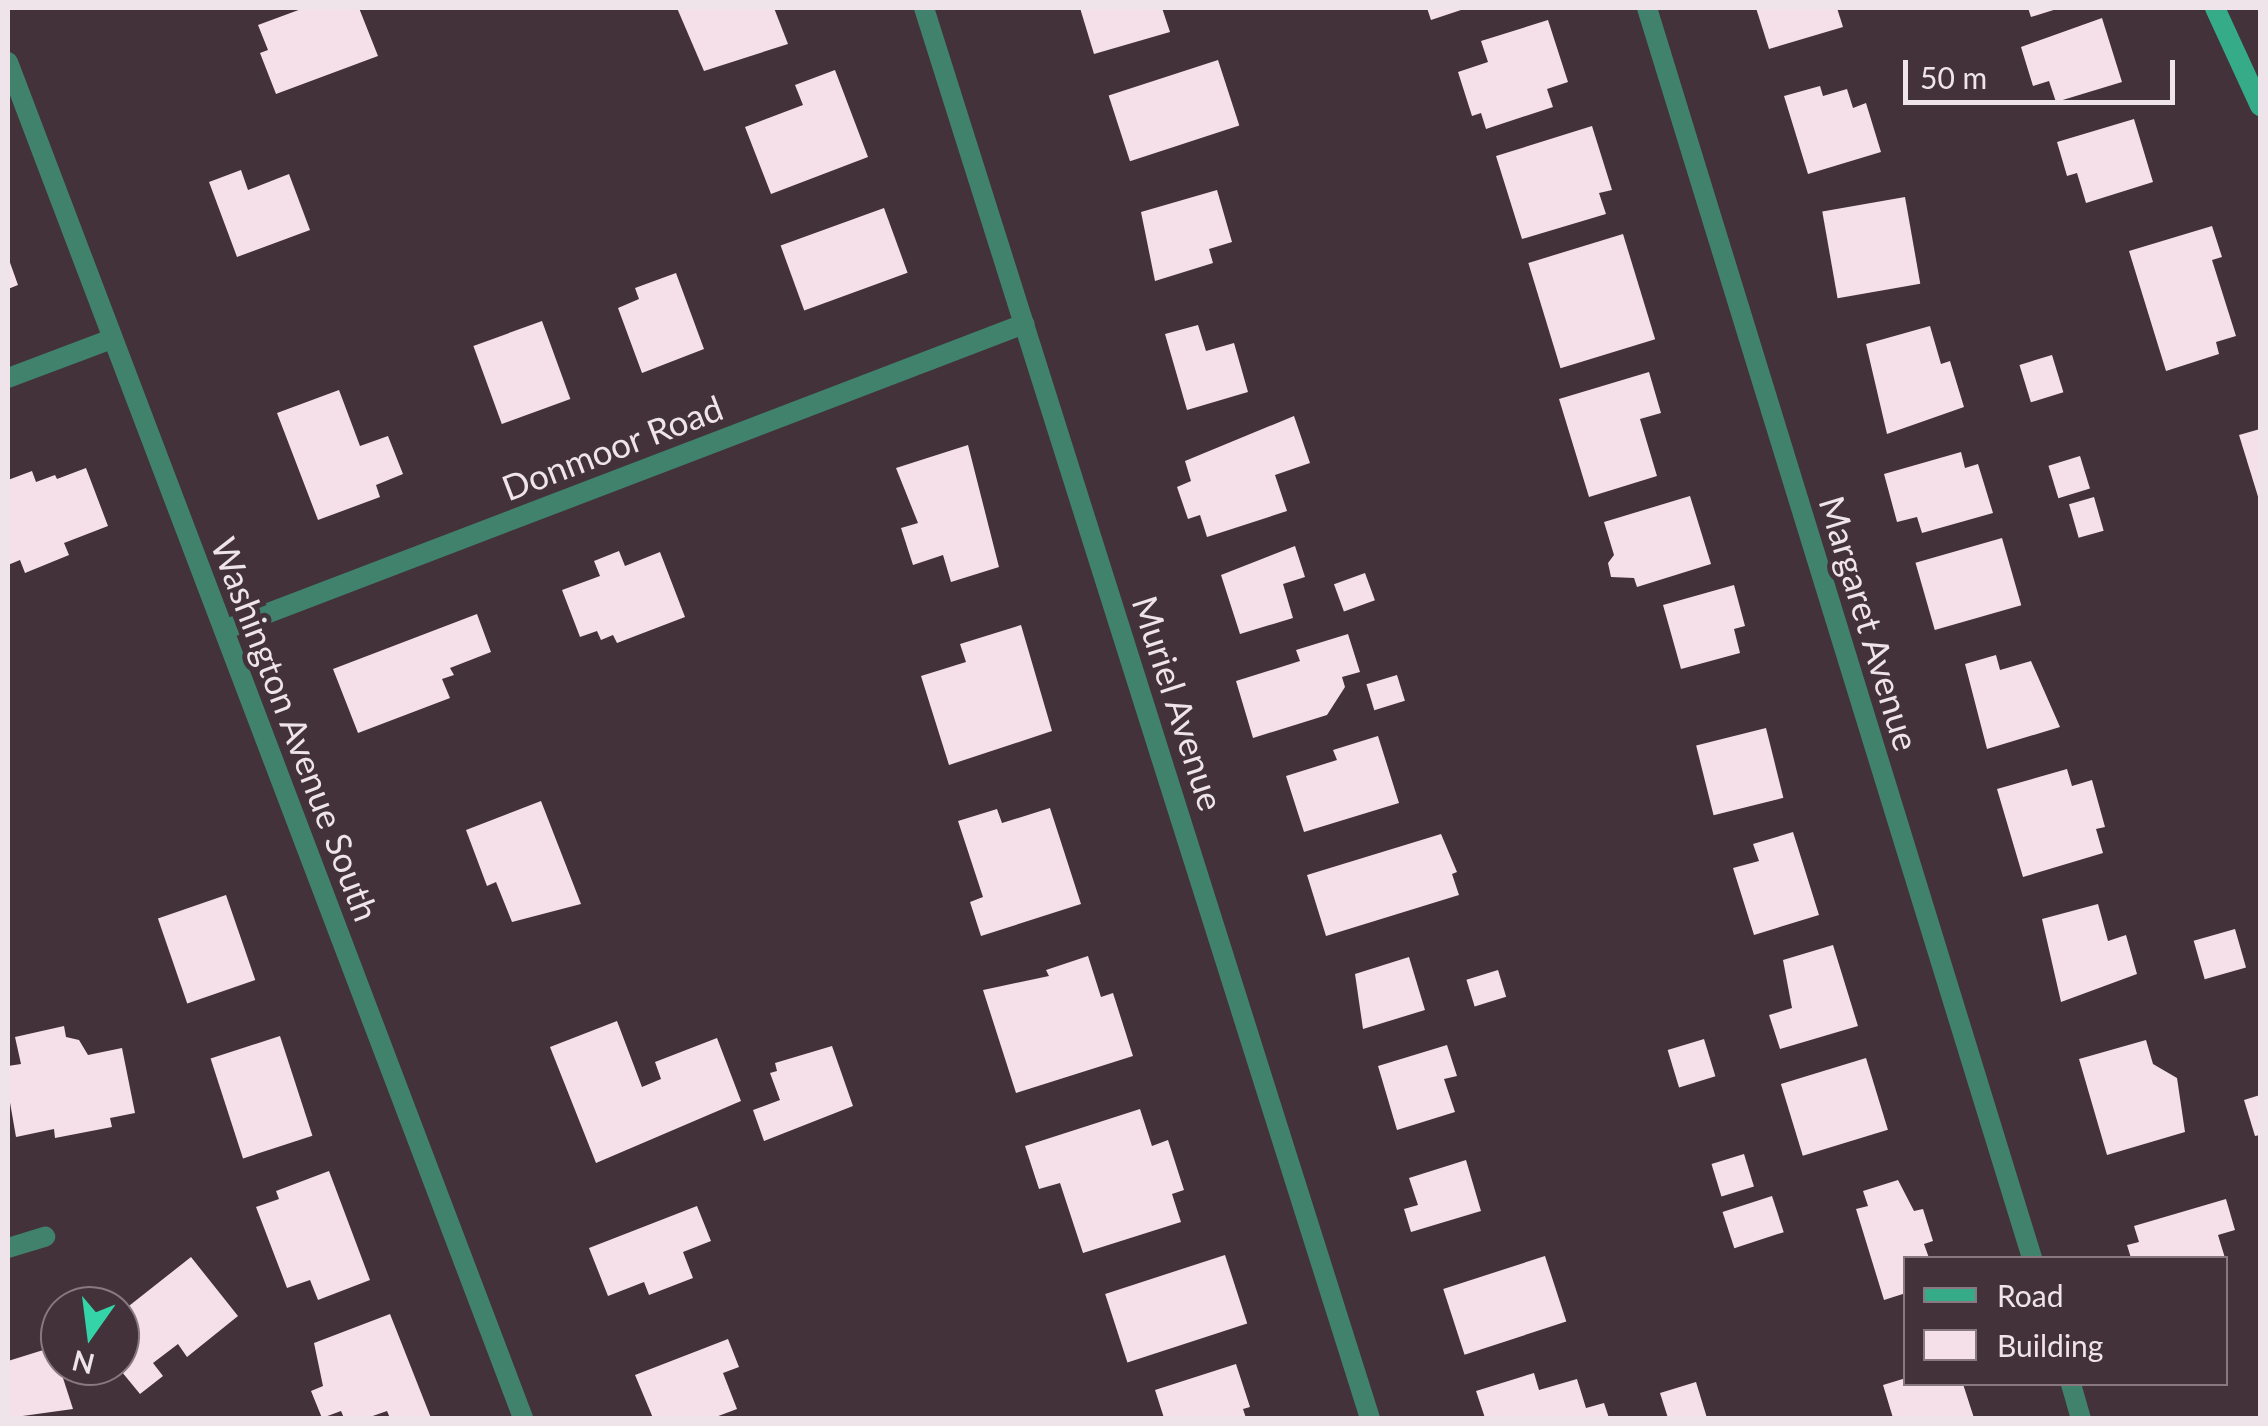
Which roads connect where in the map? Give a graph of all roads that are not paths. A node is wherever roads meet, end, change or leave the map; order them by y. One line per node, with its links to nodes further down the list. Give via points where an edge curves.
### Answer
1 (924, 8): 6 (street, Muriel Avenue)
2 (1646, 8): 12 (street, Margaret Avenue)
3 (2215, 8): 5 (main road)
4 (8, 62): 7 (street, Washington Avenue South)
5 (2260, 106)
6 (1024, 324): 9 (street, Donmoor Road); 15 (street, Muriel Avenue)
7 (112, 339): 8 (street); 9 (street, Washington Avenue South)
8 (8, 378)
9 (224, 630): 14 (street, Washington Avenue South)
10 (45, 1237): 11 (street)
11 (8, 1248)
12 (2031, 1256)
13 (2071, 1386): 16 (street)
14 (523, 1418)
15 (1370, 1418)
16 (2081, 1418)

